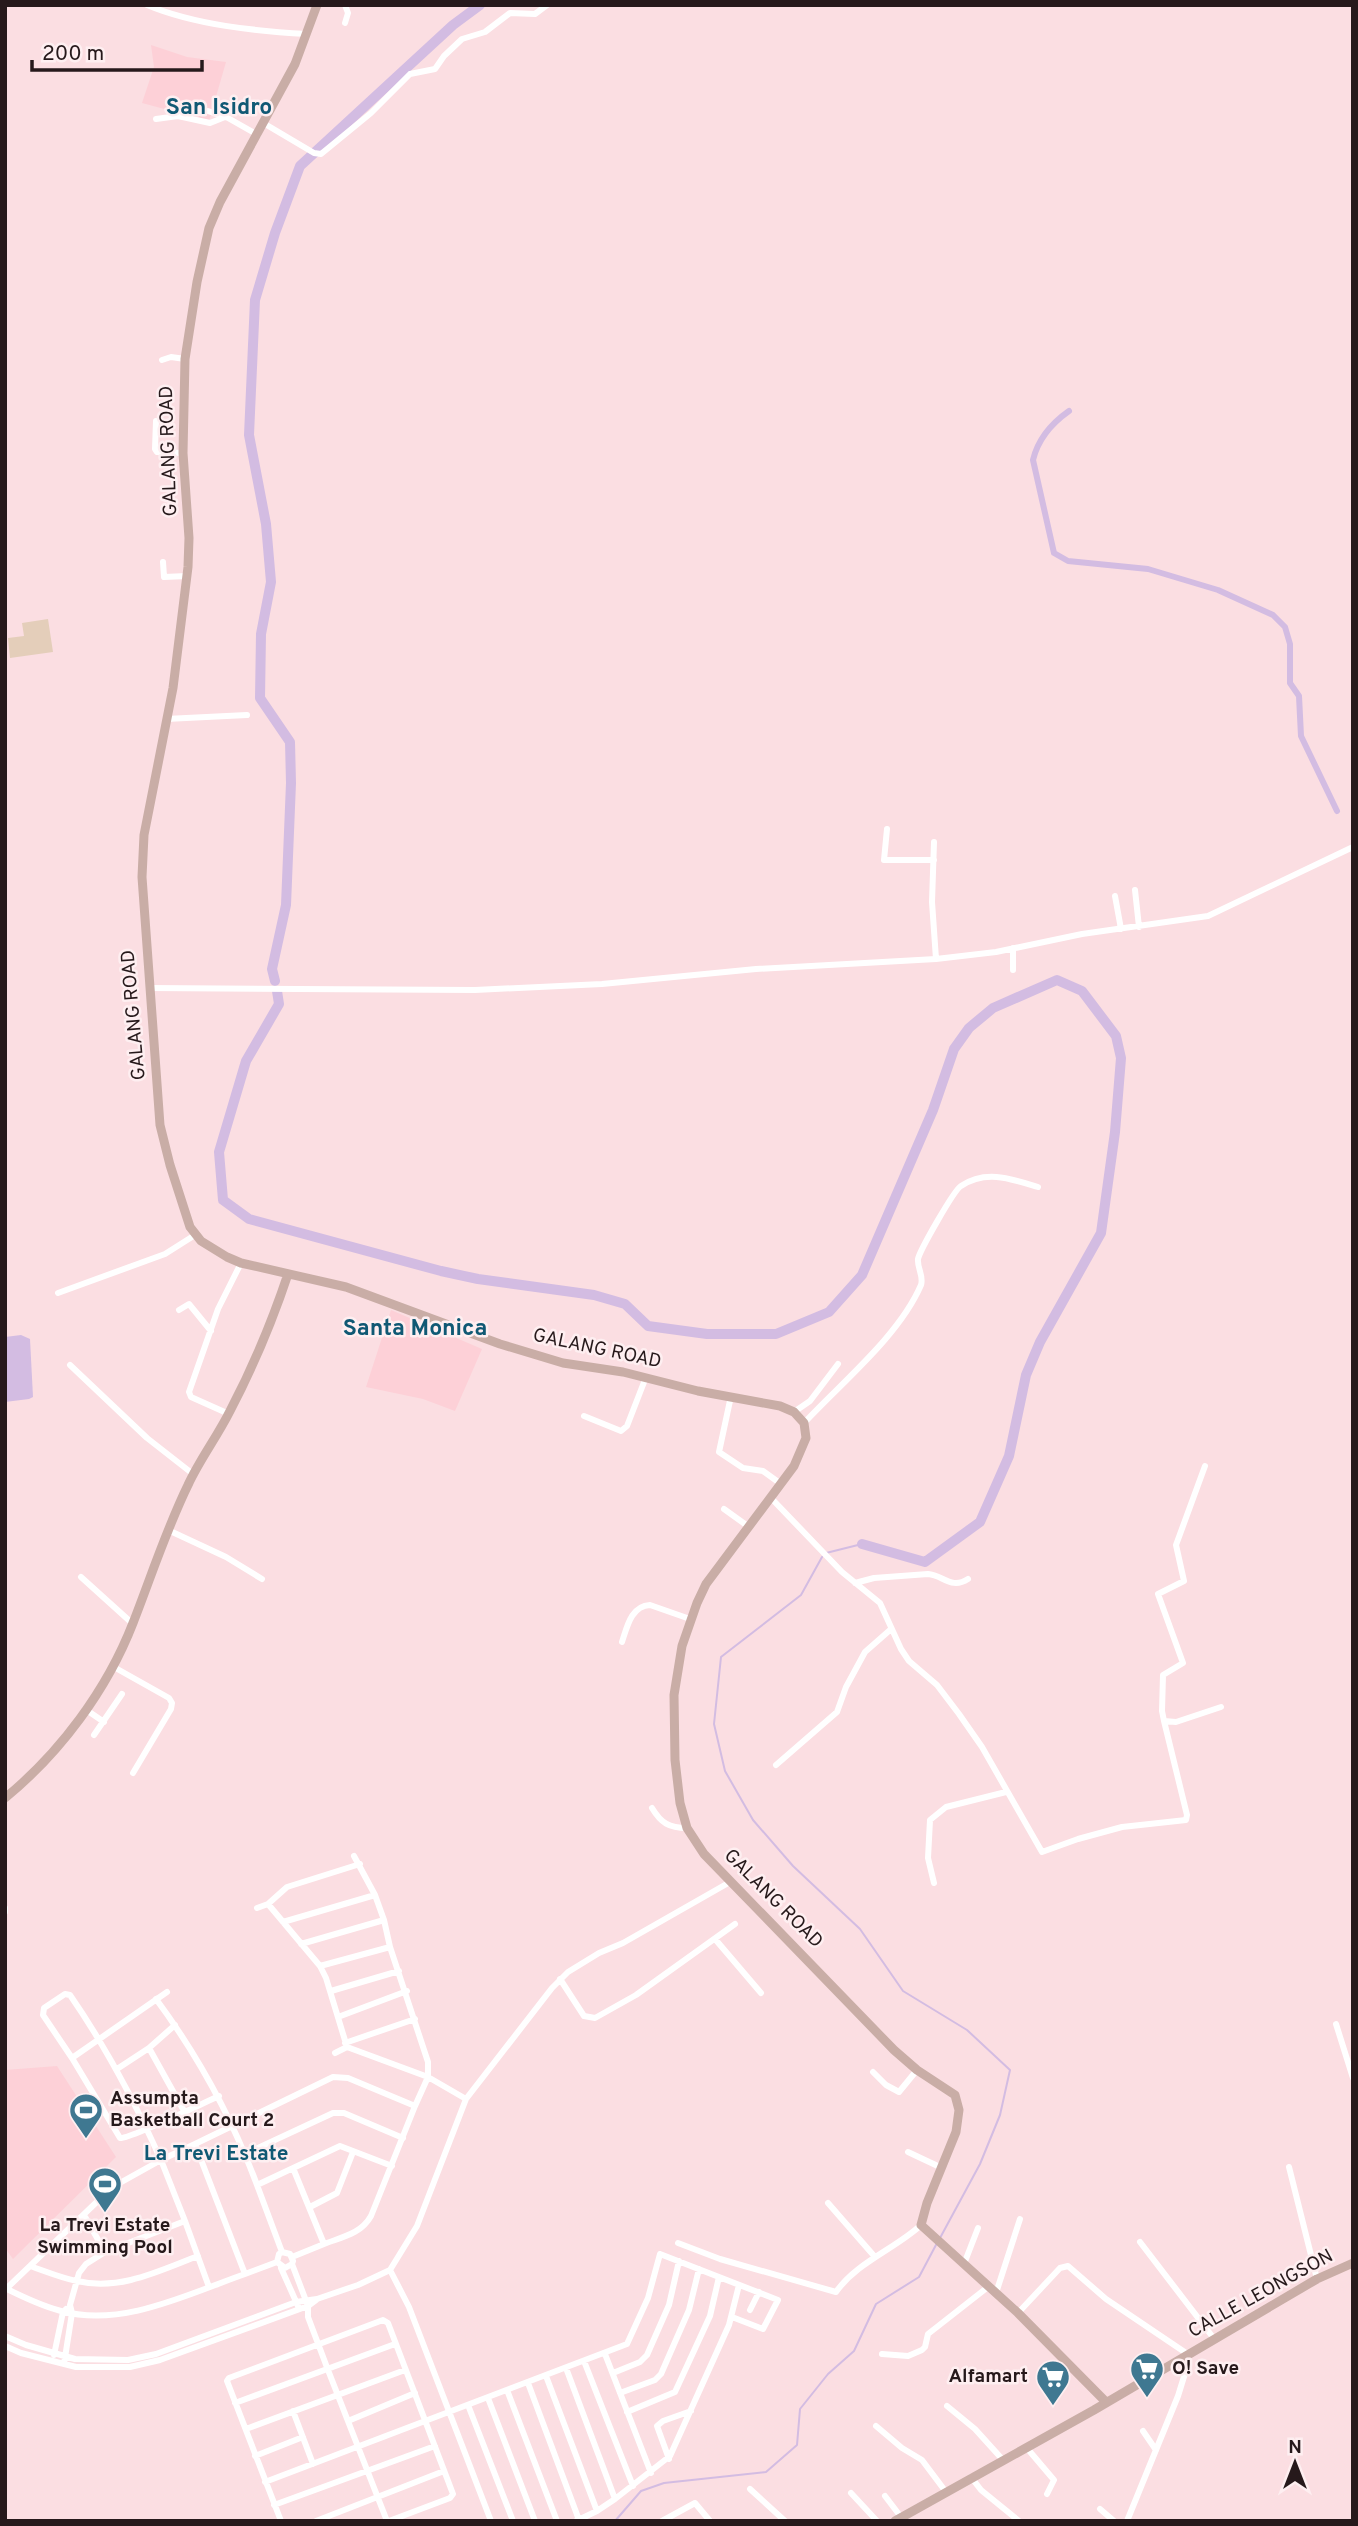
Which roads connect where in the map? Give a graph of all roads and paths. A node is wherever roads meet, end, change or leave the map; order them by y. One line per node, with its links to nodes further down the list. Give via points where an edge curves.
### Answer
1 (147, 5): 6 (street, via 263,32)
2 (317, 5): 6 (street, GALANG ROAD)
3 (345, 5): 5 (street)
4 (547, 5): 10 (street, via 535,14 510,13 485,32 462,39 435,69 410,74 321,154)
5 (345, 23)
6 (307, 34): 10 (street, GALANG ROAD)
7 (208, 111): 8 (street)
8 (225, 117): 9 (street, via 210,123 178,116); 11 (street)
9 (156, 119)
10 (265, 124): 11 (street, GALANG ROAD)
11 (258, 135): 12 (street, GALANG ROAD, via 209,228)
12 (185, 359): 13 (street, via 171,356); 15 (street, GALANG ROAD)
13 (162, 360)
14 (156, 421): 15 (street, via 157,452)
15 (183, 453): 17 (street, GALANG ROAD)
16 (163, 562): 17 (street, via 164,578)
17 (187, 576): 19 (street, GALANG ROAD)
18 (247, 715): 19 (street)
19 (166, 719): 31 (street, GALANG ROAD, via 144,835 142,898)
20 (887, 829): 23 (street, via 884,860)
21 (934, 842): 23 (street)
22 (1353, 847): 26 (street, via 1208,916)
23 (933, 860): 29 (street)
24 (1135, 890): 26 (street)
25 (1115, 896): 27 (street)
26 (1139, 927): 27 (street)
27 (1121, 929): 28 (street)
28 (1013, 948): 29 (street); 30 (street)
29 (936, 959): 31 (street, via 475,990)
30 (1013, 970)
31 (149, 988): 33 (street, GALANG ROAD, via 160,1125)
32 (1038, 1187): 46 (street, via 991,1176 957,1189 918,1258 922,1283 887,1337)
33 (195, 1236): 34 (street, GALANG ROAD); 36 (street, via 165,1254)
34 (241, 1263): 35 (street, GALANG ROAD); 38 (street)
35 (288, 1274): 41 (street, GALANG ROAD, via 346,1287 563,1363); 44 (street)
36 (58, 1293)
37 (179, 1310): 38 (street, via 189,1304)
38 (211, 1331): 44 (street, via 189,1392)
39 (838, 1364): 43 (street, via 810,1401)
40 (70, 1365): 48 (street)
41 (646, 1377): 42 (street, GALANG ROAD); 45 (street, via 621,1431)
42 (731, 1396): 43 (street, GALANG ROAD); 49 (street, via 719,1452 743,1468 764,1471)
43 (794, 1412): 46 (street)
44 (229, 1414): 48 (street)
45 (584, 1416)
46 (804, 1423): 49 (street, GALANG ROAD, via 803,1448)
47 (1205, 1466): 66 (street, via 1175,1545 1184,1581 1158,1594 1182,1662 1163,1675)
48 (193, 1474): 53 (street)
49 (780, 1484): 50 (street, GALANG ROAD)
50 (772, 1499): 52 (street, GALANG ROAD); 57 (street)
51 (724, 1508): 52 (street)
52 (749, 1527): 58 (street, GALANG ROAD, via 716,1568)
53 (168, 1530): 55 (street); 59 (street)
54 (81, 1577): 59 (street)
55 (262, 1579)
56 (968, 1579): 57 (street, via 961,1584 946,1583 928,1574)
57 (855, 1583): 60 (street, via 880,1603)
58 (690, 1619): 61 (street, via 643,1606 630,1619); 74 (street, GALANG ROAD, via 676,1679 674,1712 677,1783)
59 (132, 1624): 62 (street)
60 (890, 1630): 69 (street, via 865,1652 837,1712); 71 (street, via 909,1661 937,1685 959,1714)
61 (622, 1643)
62 (112, 1667): 65 (street); 70 (street, via 172,1703)
63 (122, 1694): 67 (street)
64 (1220, 1707): 66 (street, via 1177,1722)
65 (85, 1709): 67 (street); 72 (street, via 57,1749)
66 (1164, 1721): 71 (street, via 1187,1815 1183,1822 1122,1827 1042,1852)
67 (104, 1722): 68 (street)
68 (94, 1735)
69 (776, 1765)
70 (133, 1773)
71 (1006, 1792): 78 (street, via 946,1807 930,1820 928,1858)
72 (5, 1798)
73 (652, 1808): 74 (street, via 665,1825)
74 (687, 1828): 77 (street, GALANG ROAD)
75 (354, 1856): 76 (street)
76 (360, 1864): 79 (street); 80 (street, via 288,1887)
77 (730, 1882): 90 (street); 106 (street, GALANG ROAD)
78 (934, 1883)
79 (374, 1895): 82 (street); 83 (street)
80 (268, 1904): 81 (street); 83 (street)
81 (257, 1909)
82 (384, 1920): 86 (street); 87 (street)
83 (283, 1922): 86 (street)
84 (735, 1924): 85 (street)
85 (715, 1939): 90 (street, via 636,1996 595,2018 584,2016); 94 (street)
86 (301, 1944): 88 (street)
87 (390, 1947): 88 (street); 89 (street)
88 (320, 1966): 91 (street)
89 (399, 1971): 91 (street); 93 (street)
90 (560, 1979): 111 (street)
91 (331, 1991): 96 (street)
92 (167, 1992): 95 (street)
93 (407, 1992): 96 (street); 97 (street)
94 (761, 1993)
95 (156, 1999): 99 (street); 100 (street)
96 (338, 2017): 101 (street)
97 (415, 2019): 101 (street); 108 (street, via 430,2068)
98 (1336, 2024): 109 (street)
99 (175, 2025): 102 (street); 110 (street)
100 (100, 2038): 104 (street); 104 (street, via 70,1995 44,2008 43,2015); 105 (street)
101 (346, 2045): 103 (street); 108 (street)
102 (149, 2048): 105 (street); 113 (street)
103 (335, 2053)
104 (72, 2058): 115 (street, via 120,2138)
105 (117, 2069): 115 (street)
106 (918, 2070): 107 (street, via 899,2092); 125 (street, GALANG ROAD, via 946,2087 957,2101 956,2132)
107 (873, 2071)
108 (428, 2077): 111 (street); 112 (street)
109 (1353, 2078)
110 (219, 2096): 113 (street); 114 (street)
111 (467, 2099): 148 (street, via 416,2225)
112 (415, 2106): 114 (street, via 348,2078 333,2077); 116 (street)
113 (184, 2111): 115 (street)
114 (234, 2126): 117 (street); 120 (street)
115 (147, 2128): 121 (street)
116 (403, 2138): 120 (street, via 344,2113 333,2113); 122 (street)
117 (195, 2144): 121 (street); 149 (street)
118 (353, 2152): 122 (street); 124 (street, via 337,2147); 128 (street, via 337,2193)
119 (908, 2152): 125 (street)
120 (245, 2154): 126 (street)
121 (161, 2160): 129 (street, via 118,2184); 131 (street)
122 (392, 2166): 135 (street, via 368,2222 354,2233)
123 (1289, 2167): 151 (street)
124 (293, 2168): 126 (street); 128 (street)
125 (942, 2168): 132 (street, GALANG ROAD)
126 (257, 2185): 138 (street)
127 (828, 2203): 140 (street)
128 (310, 2207): 135 (street)
129 (84, 2215): 137 (street); 146 (street)
130 (1020, 2219): 156 (street)
131 (185, 2221): 137 (street); 139 (street)
132 (922, 2226): 140 (street); 143 (street)
133 (978, 2228): 143 (street)
134 (1140, 2242): 168 (street)
135 (324, 2244): 141 (street)
136 (678, 2244): 140 (street, via 836,2292)
137 (105, 2252): 152 (street, via 86,2264)
138 (282, 2252): 141 (street, via 290,2254); 145 (street, via 277,2258)
139 (198, 2256): 152 (street, via 132,2281); 154 (street)
140 (875, 2257)
141 (292, 2261): 145 (street, via 285,2268); 158 (street)
142 (679, 2261): 147 (street); 172 (street, via 658,2256 650,2293 630,2340); 183 (street, via 669,2305 647,2355)
143 (960, 2261): 156 (street)
144 (1353, 2263): 151 (street, CALLE LEONGSON)
145 (279, 2265): 149 (street); 160 (street)
146 (30, 2266): 152 (street); 155 (street)
147 (699, 2269): 150 (street); 188 (street, via 689,2310 661,2374)
148 (390, 2270): 158 (street); 197 (street, via 403,2292)
149 (245, 2274): 154 (street)
150 (719, 2277): 153 (street); 198 (street, via 710,2316 675,2392)
151 (1317, 2279): 168 (street, CALLE LEONGSON)
152 (77, 2281): 159 (street)
153 (738, 2285): 157 (street); 166 (street)
154 (209, 2287): 163 (street, via 133,2313)
155 (6, 2288): 162 (street)
156 (992, 2290): 164 (street); 173 (street, via 928,2334 922,2350 908,2356)
157 (759, 2292): 161 (street); 166 (street, via 778,2300 763,2329)
158 (307, 2303): 160 (street); 165 (street)
159 (70, 2305): 162 (street); 163 (street)
160 (298, 2306): 165 (street); 176 (street)
161 (750, 2310)
162 (63, 2312): 163 (street); 177 (street)
163 (72, 2313): 175 (street)
164 (1018, 2313): 174 (street, via 1060,2268 1068,2266 1106,2299); 191 (street)
165 (308, 2317): 169 (street)
166 (732, 2317): 196 (street)
167 (5, 2336): 177 (street)
168 (1215, 2340): 174 (street, CALLE LEONGSON)
169 (318, 2344): 170 (street, via 383,2319); 181 (street); 192 (street, via 229,2378 226,2381)
170 (395, 2344): 181 (street); 182 (street)
171 (5, 2346): 177 (street)
172 (605, 2354): 178 (street); 183 (street)
173 (882, 2354)
174 (1188, 2355): 191 (street, CALLE LEONGSON); 208 (street, via 1178,2396)
175 (66, 2356): 176 (street, via 97,2361); 177 (street); 179 (street)
176 (158, 2357): 179 (street, via 130,2367)
177 (54, 2358): 179 (street)
178 (584, 2361): 180 (street); 218 (street)
179 (64, 2364)
180 (566, 2368): 184 (street); 225 (street)
181 (328, 2370): 189 (street); 192 (street)
182 (405, 2370): 187 (street); 189 (street)
183 (613, 2373): 188 (street)
184 (546, 2376): 185 (street); 228 (street)
185 (528, 2383): 186 (street); 230 (street)
186 (508, 2390): 190 (street); 237 (street)
187 (415, 2393): 199 (street); 200 (street)
188 (620, 2393): 198 (street)
189 (338, 2395): 195 (street); 200 (street)
190 (488, 2398): 193 (street); 236 (street)
191 (1106, 2402): 206 (street, CALLE LEONGSON)
192 (235, 2403): 202 (street)
193 (468, 2405): 197 (street); 235 (street)
194 (947, 2406): 211 (street)
195 (293, 2411): 202 (street); 204 (street)
196 (691, 2411): 210 (street); 210 (street, via 657,2426)
197 (448, 2412): 199 (street); 234 (street)
198 (627, 2412): 215 (street)
199 (425, 2420): 205 (street); 207 (street)
200 (348, 2421): 207 (street)
201 (876, 2427): 220 (street, via 922,2460)
202 (246, 2429): 209 (street)
203 (1143, 2431): 208 (street)
204 (303, 2437): 209 (street); 212 (street)
205 (435, 2446): 213 (street); 214 (street)
206 (1026, 2446): 211 (street, CALLE LEONGSON); 222 (street, via 1054,2480)
207 (358, 2447): 212 (street); 213 (street)
208 (1156, 2450): 244 (street)
209 (255, 2456): 217 (street)
210 (668, 2459): 215 (street)
211 (1003, 2460): 216 (street, CALLE LEONGSON)
212 (313, 2464): 217 (street)
213 (367, 2470): 224 (street); 226 (street)
214 (444, 2471): 224 (street); 233 (street, via 451,2498)
215 (651, 2473): 218 (street)
216 (971, 2477): 220 (street, CALLE LEONGSON); 242 (street)
217 (265, 2482): 226 (street)
218 (633, 2486): 225 (street)
219 (750, 2488): 240 (street)
220 (946, 2492): 229 (street, CALLE LEONGSON)
221 (851, 2493): 241 (street)
222 (1048, 2494)
223 (885, 2496): 229 (street)
224 (377, 2497): 232 (street); 233 (street)
225 (615, 2499): 228 (street)
226 (274, 2505): 231 (street)
227 (1100, 2509): 243 (street)
228 (597, 2511): 230 (street)
229 (898, 2519)
230 (578, 2520)
231 (281, 2521)
232 (316, 2521)
233 (388, 2521)
234 (491, 2521)
235 (513, 2521)
236 (535, 2521)
237 (557, 2521)
238 (662, 2521): 239 (street, via 694,2503)
239 (710, 2521)
240 (785, 2521)
241 (877, 2521)
242 (1019, 2521)
243 (1115, 2521)
244 (1127, 2521)

